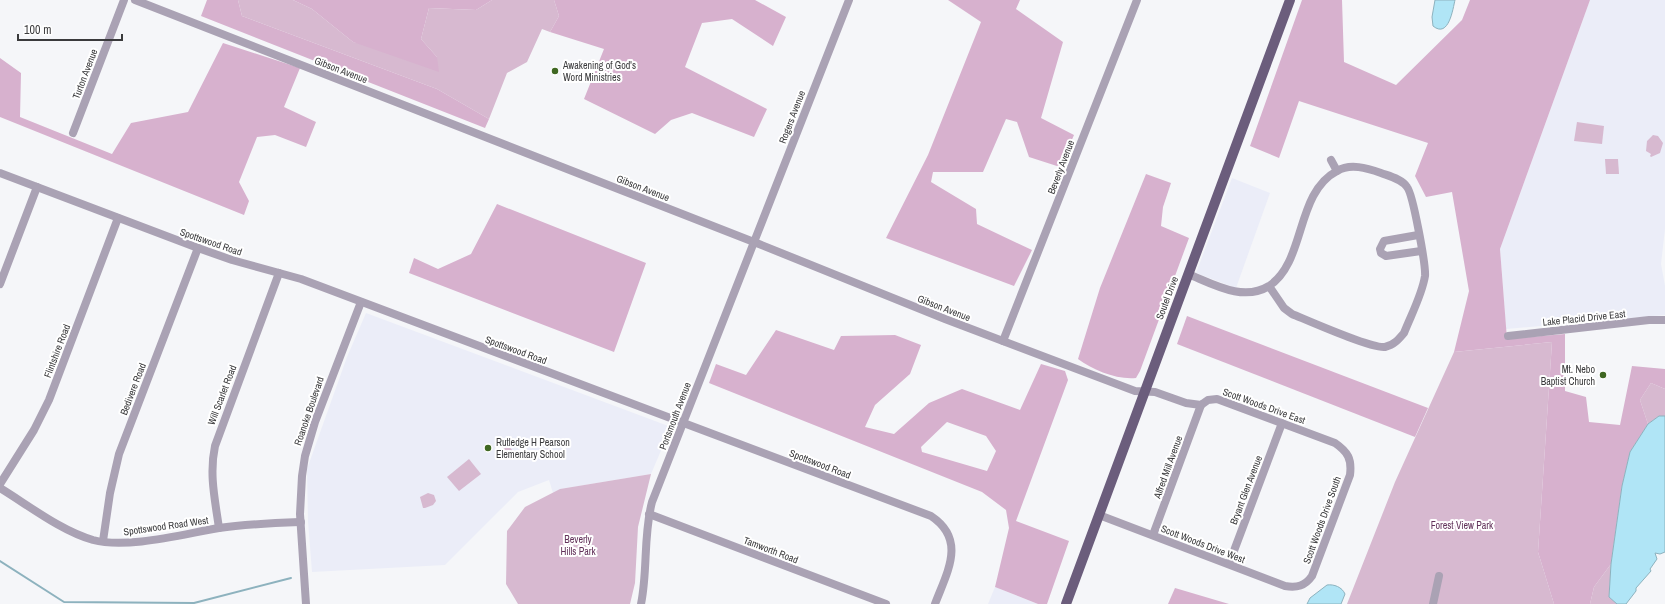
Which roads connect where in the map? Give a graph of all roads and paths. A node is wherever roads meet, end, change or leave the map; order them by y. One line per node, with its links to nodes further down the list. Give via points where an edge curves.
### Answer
1 (124, 0): 6 (street, Turton Avenue)
2 (135, 0): 13 (street, Gibson Avenue)
3 (849, 0): 13 (street, Rogers Avenue)
4 (1137, 0): 23 (street, Beverly Avenue)
5 (1290, 0): 17 (main road, Soutel Drive)
6 (73, 133)
7 (1331, 160): 8 (street)
8 (1337, 171): 12 (street, via 1360,167 1381,173 1406,186 1413,199); 19 (street, via 1328,176 1313,195 1287,265)
9 (0, 173): 10 (street, Spottswood Road)
10 (37, 187): 11 (street, Spottswood Road); 18 (street)
11 (118, 218): 14 (street, Spottswood Road); 29 (street, Flintshire Road, via 49,400 34,430)
12 (1418, 235): 15 (street); 15 (street, via 1384,241 1380,249 1386,256)
13 (754, 242): 23 (street, Gibson Avenue); 26 (street, Portsmouth Avenue)
14 (198, 248): 16 (street, Spottswood Road); 36 (street, Bedivere Road, via 119,454)
15 (1421, 251): 19 (street, via 1424,282 1404,333 1392,345 1376,346 1292,314 1284,308)
16 (279, 273): 20 (street, Spottswood Road); 34 (street, Will Scarlet Road, via 214,446 212,474)
17 (1188, 274): 19 (street, via 1243,293); 24 (main road, Soutel Drive)
18 (0, 284)
19 (1269, 286)
20 (361, 302): 26 (street, Spottswood Road); 33 (street, Roanoke Boulevard, via 310,438 302,476)
21 (1664, 320): 22 (street, Lake Placid Drive East)
22 (1508, 336)
23 (1003, 341): 24 (street, Gibson Avenue, via 1135,391)
24 (1144, 391): 25 (street, Scott Woods Drive East); 32 (main road, Soutel Drive)
25 (1201, 405): 27 (street, Scott Woods Drive East, via 1208,400 1216,400); 35 (street, Alfred Mill Avenue)
26 (683, 423): 31 (street, Portsmouth Avenue); 43 (street, Spottswood Road, via 931,516 940,522 950,536 952,552)
27 (1282, 423): 28 (street, Scott Woods Drive East, via 1335,443); 37 (street, Bryant Glen Avenue)
28 (1349, 456): 39 (street, Scott Woods Drive South, via 1350,475 1312,576)
29 (0, 484)
30 (0, 488): 36 (street, Spottswood Road West, via 67,529)
31 (649, 514): 41 (street, Portsmouth Avenue); 42 (street, Tamworth Road)
32 (1099, 515): 35 (street, Scott Woods Drive West); 44 (main road, Soutel Drive)
33 (301, 522): 34 (street, Spottswood Road West); 40 (street, Roanoke Boulevard)
34 (219, 528): 36 (street, Spottswood Road West, via 137,541)
35 (1154, 535): 37 (street, Scott Woods Drive West)
36 (103, 542)
37 (1229, 564): 39 (street, Scott Woods Drive West, via 1285,586)
38 (1439, 576): 45 (street)
39 (1301, 587)
40 (306, 604)
41 (641, 604)
42 (886, 604)
43 (935, 604)
44 (1066, 604)
45 (1432, 604)

